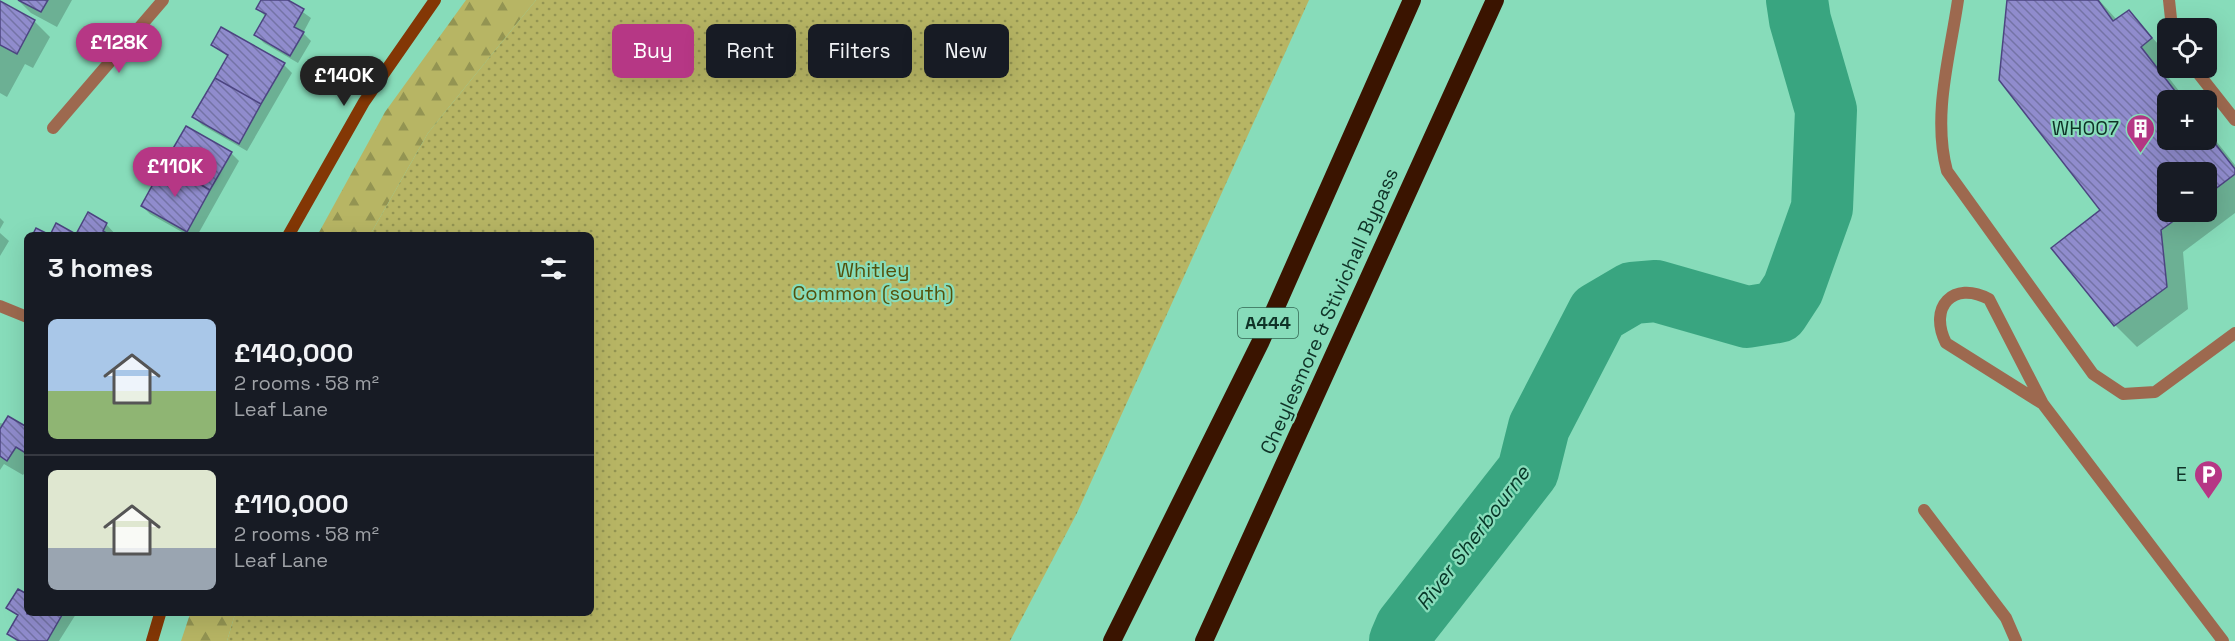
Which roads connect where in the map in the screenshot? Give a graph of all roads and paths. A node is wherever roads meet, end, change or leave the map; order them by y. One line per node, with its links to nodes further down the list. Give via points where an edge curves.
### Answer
1 (163, 0): 10 (street)
2 (435, 0): 11 (street, via 364,102)
3 (1412, 0): 19 (highway, A444, via 1260,343)
4 (1494, 0): 20 (highway, Cheylesmore & Stivichall Bypass)
5 (1958, 0): 14 (street, via 1940,121 1940,145 1947,171 2093,374 2123,394 2155,392)
6 (2169, 0): 7 (street)
7 (2171, 18)
8 (2202, 78): 9 (street)
9 (2235, 120)
10 (53, 128)
11 (290, 232)
12 (0, 306): 13 (street)
13 (24, 316)
14 (2235, 333)
15 (2043, 404): 15 (street, via 1946,343 1938,328 1945,302 1958,294 1975,292 1989,299); 22 (street)
16 (1924, 510): 21 (street, via 2006,618)
17 (159, 616): 18 (street)
18 (152, 641)
19 (1112, 641)
20 (1204, 641)
21 (2016, 641)
22 (2223, 641)

